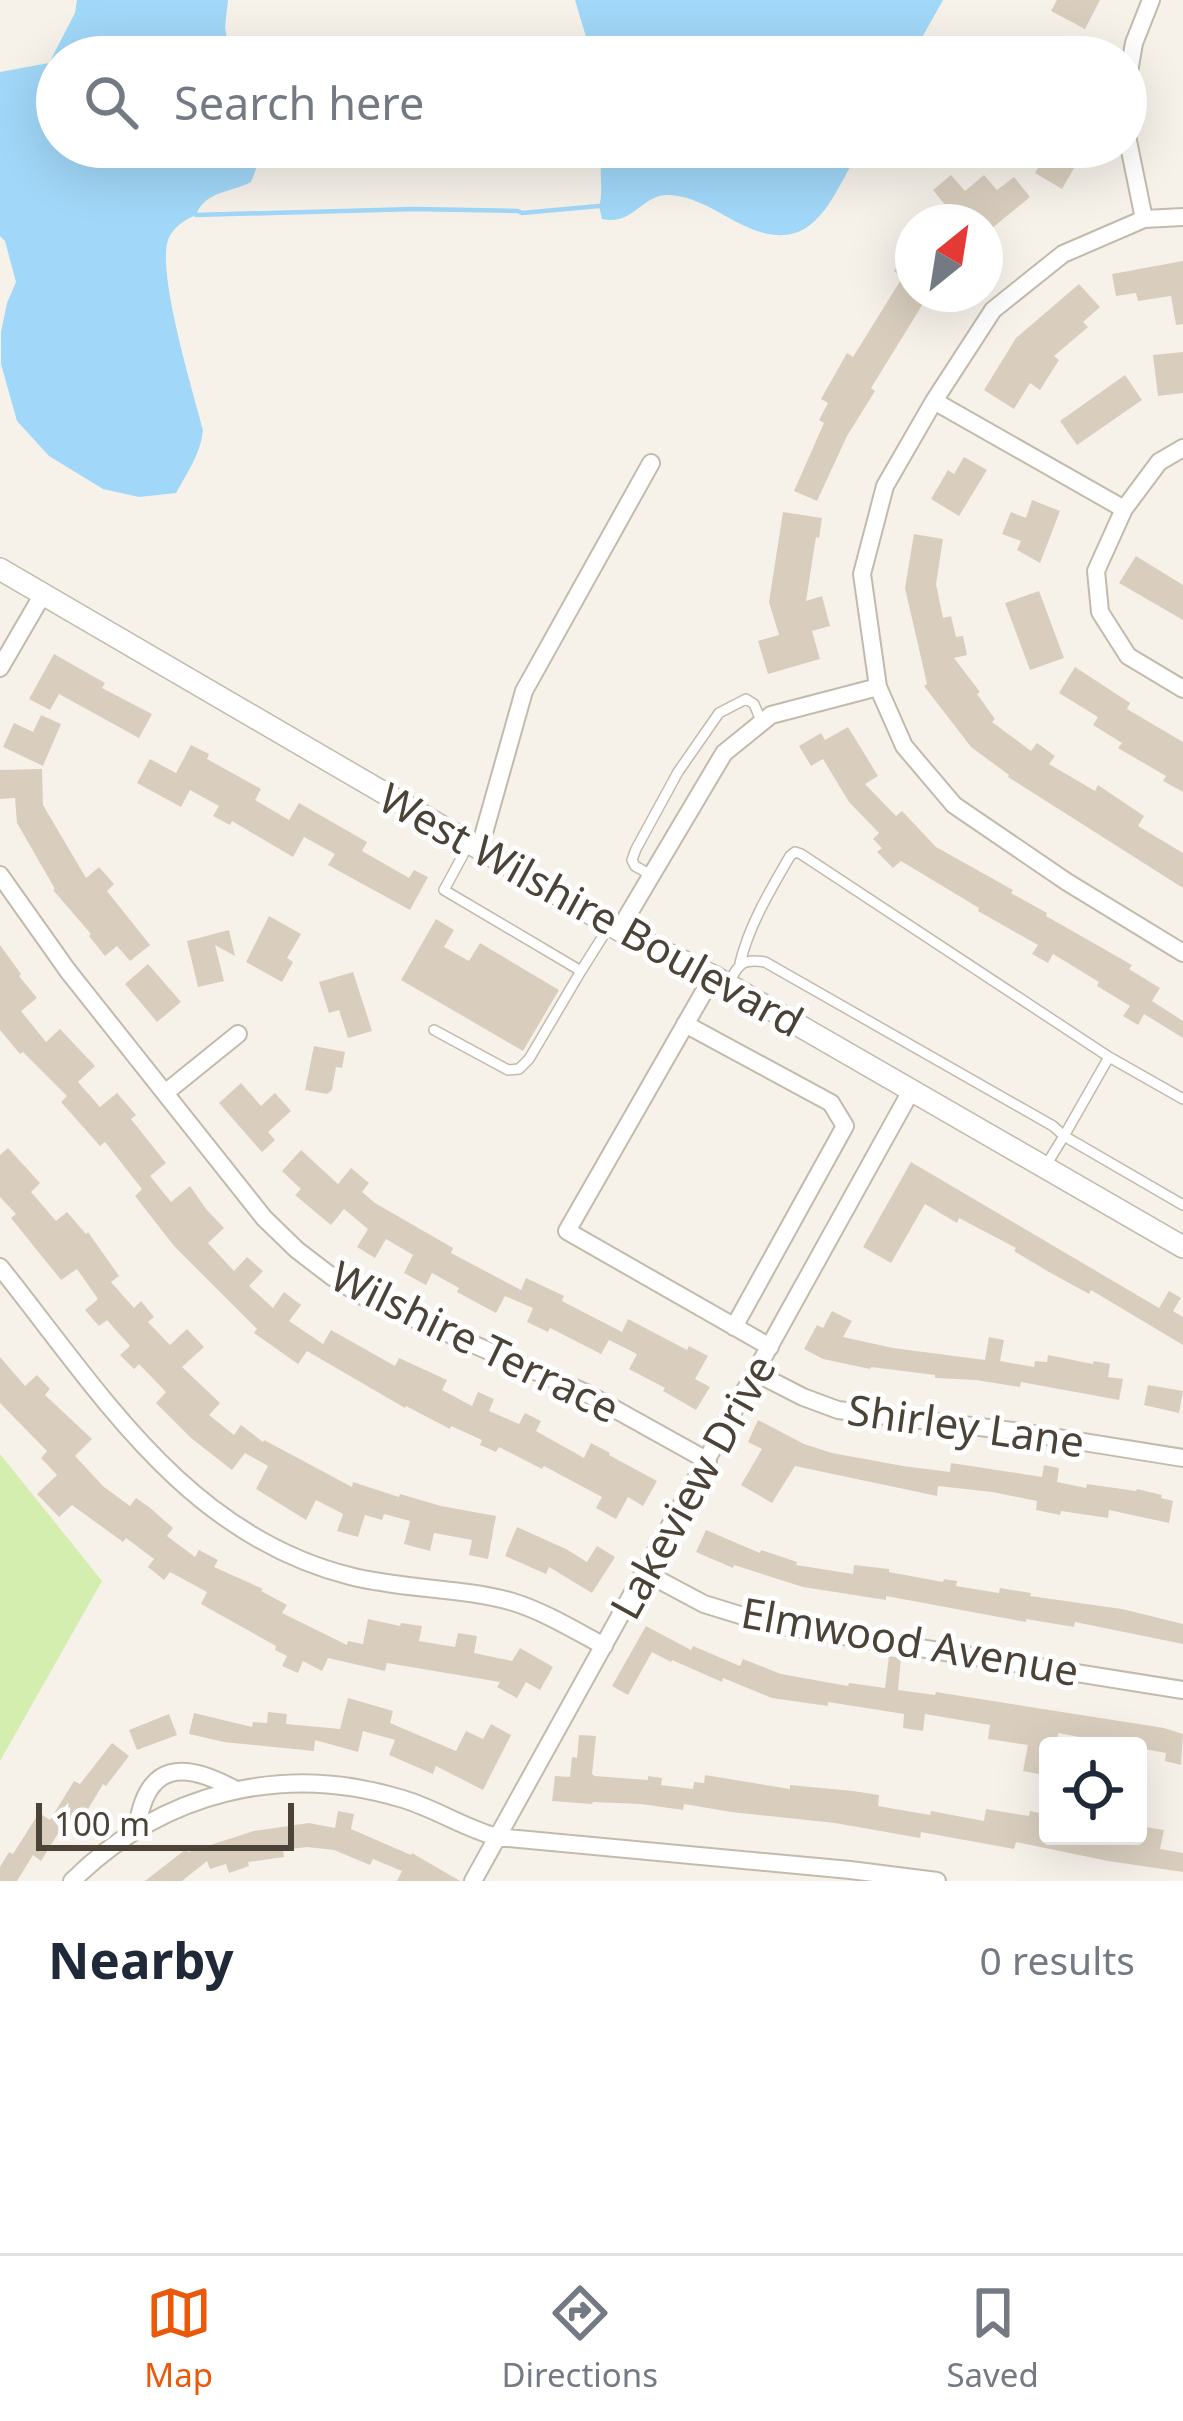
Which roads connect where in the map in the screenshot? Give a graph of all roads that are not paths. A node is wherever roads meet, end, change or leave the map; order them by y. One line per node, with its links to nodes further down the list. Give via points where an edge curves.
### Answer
1 (1151, 0): 2 (street)
2 (1137, 36)
3 (1134, 168): 5 (street)
4 (1183, 217): 5 (street)
5 (1144, 219): 6 (street, via 1063,254 994,310)
6 (934, 401): 9 (street); 13 (street, via 885,486 862,574)
7 (1183, 448): 9 (street, via 1159,462)
8 (651, 463): 16 (street, via 524,691)
9 (1124, 508): 14 (street, via 1096,571 1100,612 1128,656)
10 (0, 569): 11 (street, West Wilshire Boulevard)
11 (43, 594): 12 (street); 16 (street, West Wilshire Boulevard)
12 (0, 668)
13 (878, 687): 15 (street); 20 (street, via 904,746 954,805)
14 (1183, 689)
15 (762, 723): 18 (street, via 724,753); 18 (lane, via 746,700 719,713 636,849 635,866)
16 (475, 845): 19 (street, West Wilshire Boulevard); 22 (lane, via 444,890)
17 (0, 875): 29 (street, Wilshire Terrace)
18 (651, 875): 19 (street)
19 (615, 928): 22 (lane); 23 (street, West Wilshire Boulevard)
20 (1183, 953)
21 (740, 964): 23 (lane); 27 (lane, via 755,916 795,852); 31 (lane, via 765,962)
22 (581, 971): 25 (lane, via 518,1070)
23 (720, 980): 24 (street); 28 (street, West Wilshire Boulevard)
24 (685, 1024): 36 (street, via 831,1103 845,1126); 36 (street, via 567,1231)
25 (434, 1030)
26 (238, 1034): 29 (street)
27 (1109, 1058): 30 (lane); 31 (lane)
28 (911, 1091): 32 (street, West Wilshire Boulevard); 37 (street, Lakeview Drive)
29 (164, 1094): 40 (street, Wilshire Terrace, via 265,1218 332,1276 586,1394)
30 (1183, 1099)
31 (1064, 1136): 32 (lane); 33 (lane)
32 (1045, 1168): 34 (street, West Wilshire Boulevard)
33 (1183, 1205)
34 (1183, 1247)
35 (0, 1268): 42 (street, via 137,1439 226,1520 317,1566 515,1603)
36 (734, 1327): 37 (street)
37 (770, 1347): 38 (street, Lakeview Drive)
38 (756, 1373): 39 (street, Shirley Lane, via 838,1409); 40 (street, Lakeview Drive)
39 (1183, 1458)
40 (708, 1461): 41 (street, Lakeview Drive)
41 (644, 1572): 42 (street, Lakeview Drive); 43 (street, Elmwood Avenue, via 704,1604 769,1624)
42 (604, 1646): 46 (street, Lakeview Drive)
43 (1183, 1690)
44 (236, 1790): 45 (street); 45 (street, via 192,1771 165,1776 145,1795); 46 (street, via 359,1787)
45 (137, 1829): 47 (street)
46 (497, 1837): 48 (street, Lakeview Drive); 49 (street)
47 (72, 1881)
48 (472, 1881)
49 (937, 1881)

